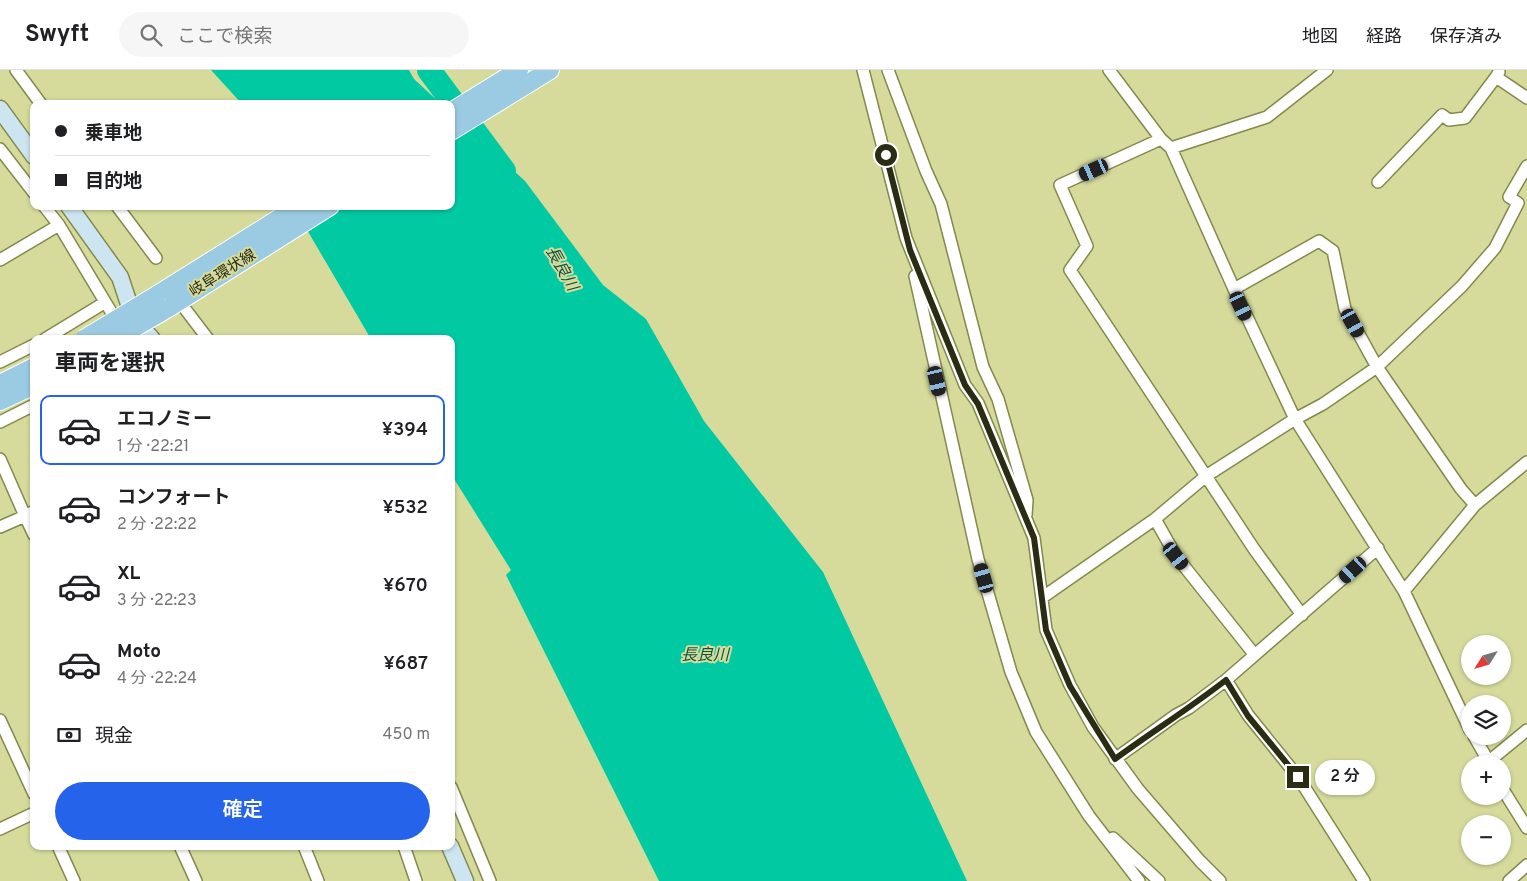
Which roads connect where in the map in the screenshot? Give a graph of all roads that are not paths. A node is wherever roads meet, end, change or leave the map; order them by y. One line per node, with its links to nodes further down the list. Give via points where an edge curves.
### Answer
1 (16, 70): 10 (street)
2 (519, 70): 12 (main road)
3 (550, 70): 13 (main road)
4 (863, 70): 27 (street)
5 (888, 70): 54 (street, via 941,204 983,367 998,399 1027,500)
6 (1109, 70): 14 (street)
7 (1327, 70): 15 (street, via 1267,117)
8 (1498, 73): 9 (street); 19 (street, via 1465,118 1449,120 1442,115)
9 (1527, 98)
10 (39, 100)
11 (0, 109): 17 (main road)
12 (455, 110)
13 (455, 129)
14 (1161, 139): 15 (street); 51 (street, via 1060,185 1087,246 1070,270)
15 (1171, 148): 30 (street)
16 (0, 149): 20 (street)
17 (30, 150)
18 (1527, 166): 41 (street, via 1509,197 1518,202 1495,248 1462,286)
19 (1378, 182)
20 (30, 188)
21 (47, 210): 26 (street)
22 (72, 210): 37 (main road, via 120,277 134,318)
23 (120, 210): 28 (street)
24 (293, 210): 31 (main road, 岐阜環状線)
25 (323, 210): 31 (main road, 岐阜環状線)
26 (59, 226): 29 (street); 32 (street)
27 (910, 250): 54 (street, via 965,385 978,404); 72 (street, via 961,489 1011,672 1036,732)
28 (156, 258)
29 (0, 260)
30 (1234, 290): 41 (street, via 1319,241 1333,251 1345,309); 47 (street)
31 (175, 296): 34 (main road, 岐阜環状線, bridge); 35 (main road, 岐阜環状線, bridge); 38 (street)
32 (104, 302): 33 (street); 36 (street)
33 (51, 335)
34 (92, 335)
35 (120, 335)
36 (125, 335)
37 (149, 335)
38 (205, 335)
39 (30, 347): 40 (street)
40 (0, 362)
41 (1377, 367): 47 (street, via 1323,404); 52 (street)
42 (30, 370): 43 (main road)
43 (0, 384)
44 (30, 387): 45 (main road)
45 (0, 401)
46 (30, 407): 48 (street)
47 (1294, 419): 51 (street); 57 (street)
48 (0, 422)
49 (0, 459): 53 (street)
50 (1527, 462): 52 (street)
51 (1206, 476): 55 (street); 60 (street)
52 (1475, 505): 58 (street)
53 (29, 513): 56 (street)
54 (1026, 519): 59 (street, via 1034,538)
55 (1155, 519): 59 (street); 61 (street, via 1176,556)
56 (0, 527)
57 (1378, 548): 58 (street); 60 (street)
58 (1404, 591): 63 (street)
59 (1043, 597): 67 (street, via 1046,630 1070,686)
60 (1302, 615): 61 (street)
61 (1254, 654): 62 (street)
62 (1226, 680): 67 (street); 90 (street, via 1248,716 1298,777)
63 (1461, 715)
64 (0, 720): 68 (street)
65 (1527, 730): 66 (street)
66 (1498, 755)
67 (1115, 759): 89 (street, via 1200,862)
68 (30, 785)
69 (455, 797): 86 (street)
70 (1511, 802): 73 (street)
71 (30, 815): 74 (street)
72 (1089, 816): 87 (street); 88 (street)
73 (1527, 828)
74 (0, 829)
75 (60, 850): 81 (street)
76 (182, 850): 82 (street)
77 (306, 850): 83 (street)
78 (405, 850): 84 (street)
79 (452, 850): 85 (main road)
80 (1527, 865): 91 (street)
81 (74, 881)
82 (196, 881)
83 (318, 881)
84 (416, 881)
85 (464, 881)
86 (490, 881)
87 (1139, 881)
88 (1160, 881)
89 (1220, 881)
90 (1364, 881)
91 (1509, 881)

